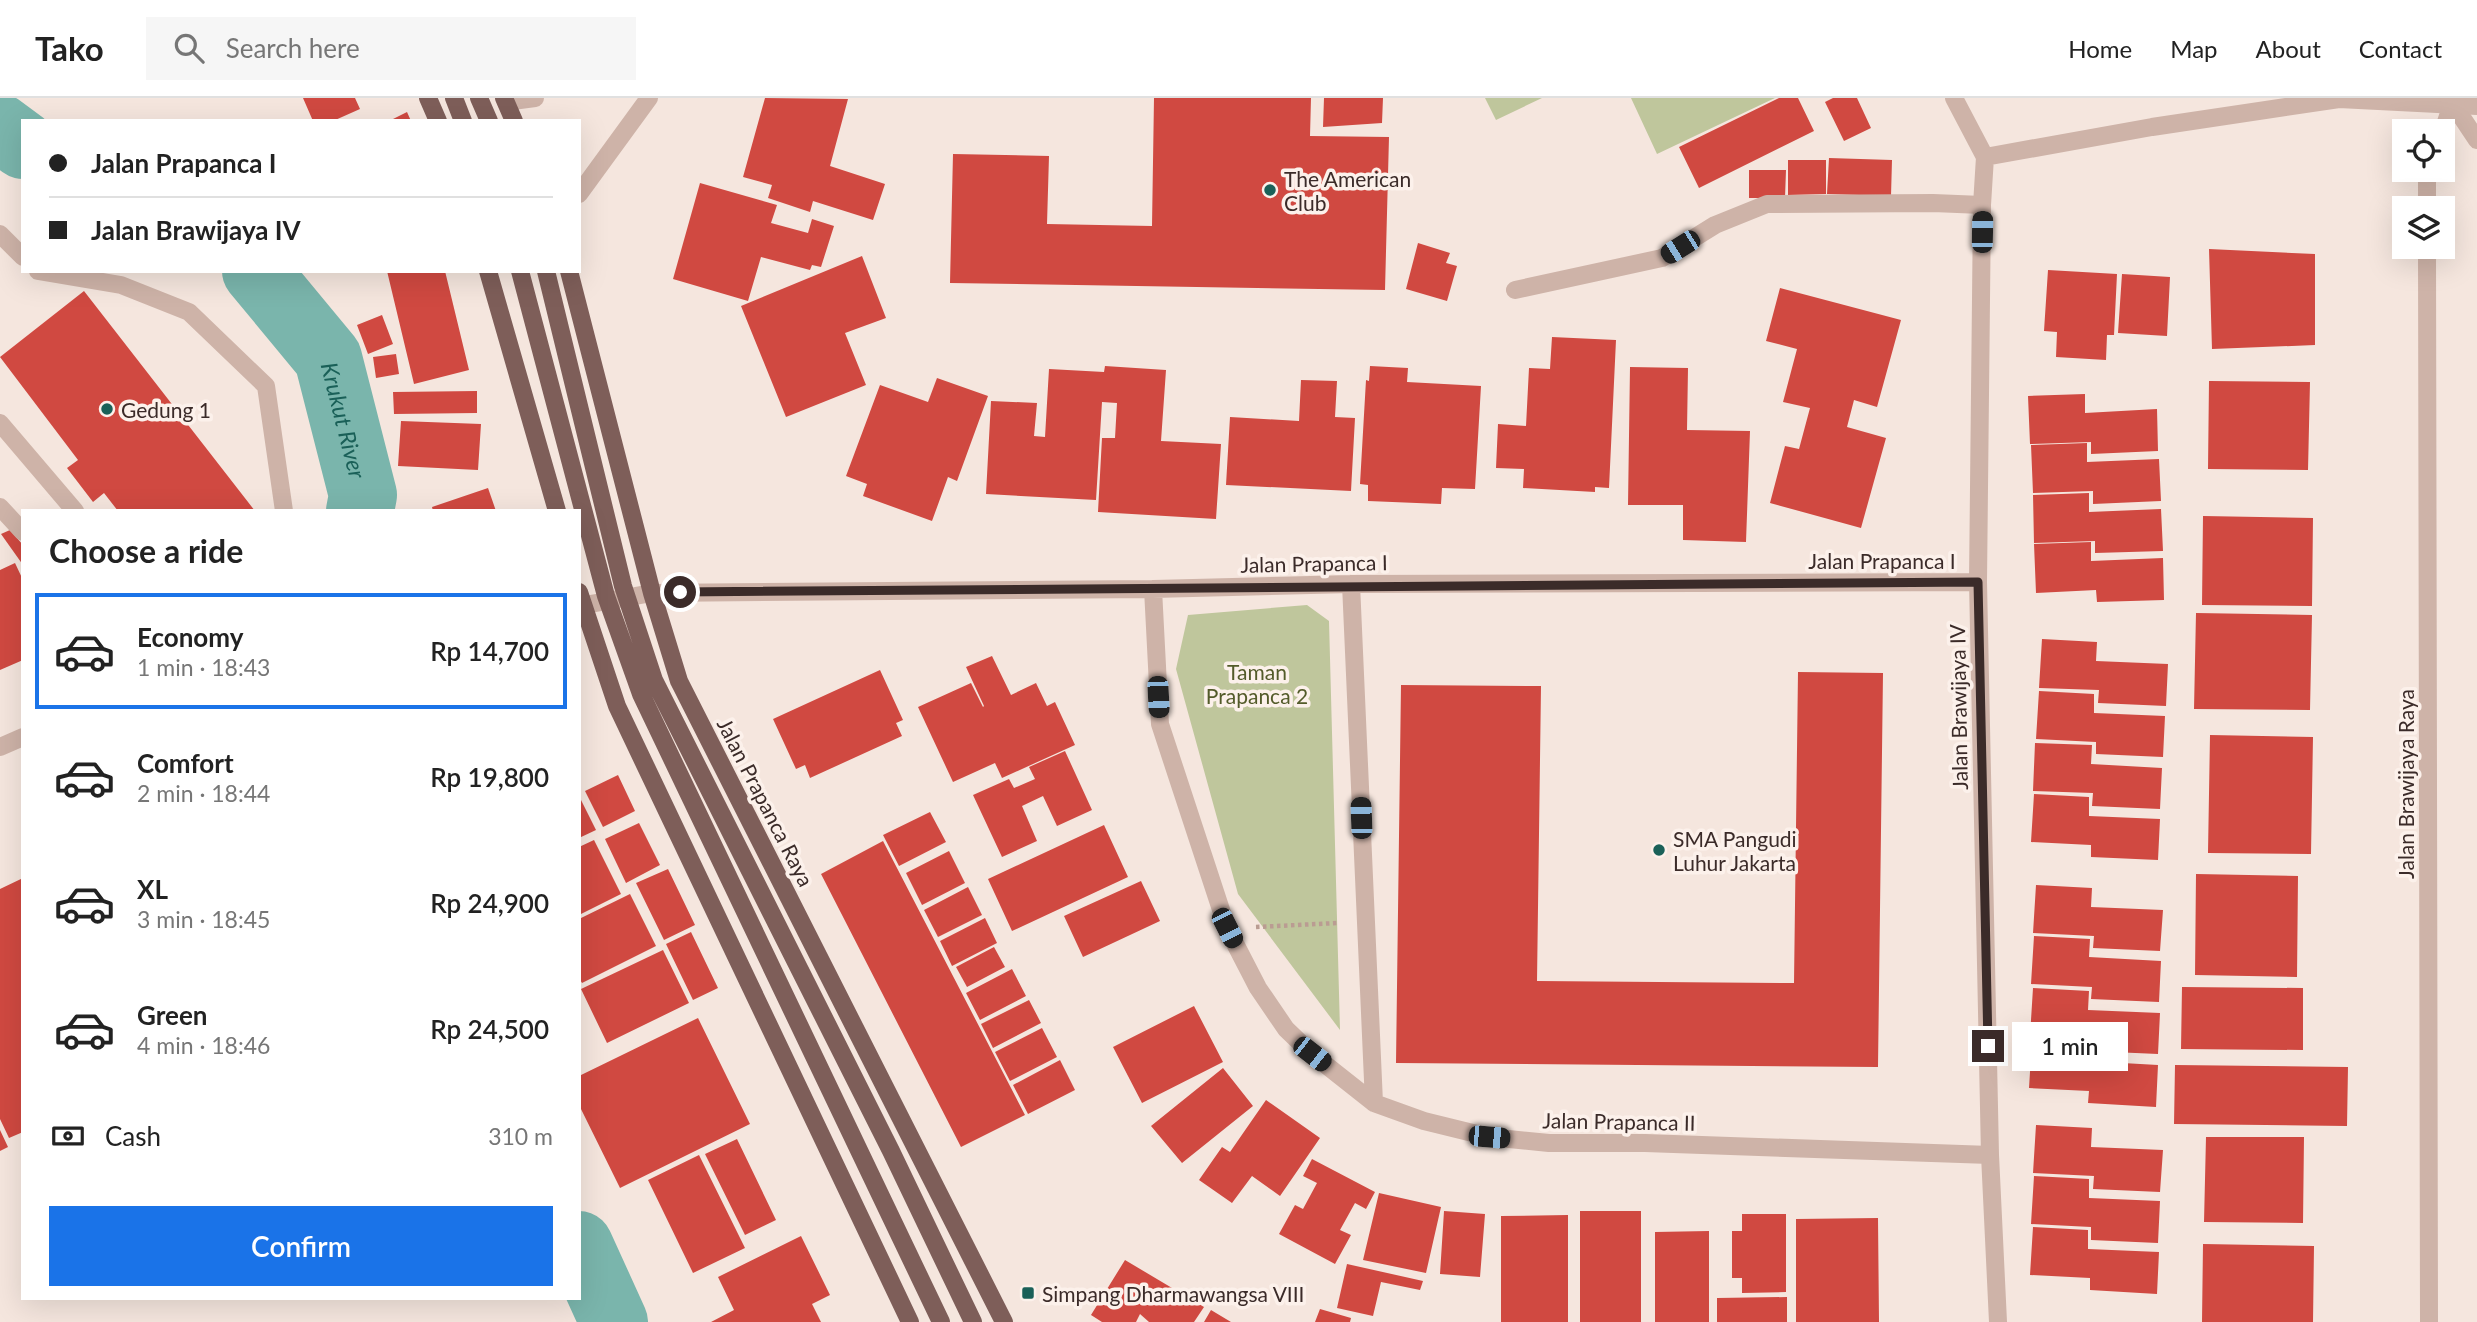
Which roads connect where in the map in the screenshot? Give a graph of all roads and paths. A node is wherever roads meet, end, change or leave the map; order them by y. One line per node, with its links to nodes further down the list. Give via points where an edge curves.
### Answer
1 (428, 98): 10 (main road)
2 (454, 98): 11 (main road)
3 (479, 98): 12 (main road)
4 (535, 98): 7 (street)
5 (649, 98): 17 (street)
6 (1954, 98): 16 (street)
7 (505, 100): 13 (main road)
8 (2453, 100): 9 (street); 14 (street); 15 (street); 16 (street, via 2339,99)
9 (2477, 106)
10 (437, 119)
11 (462, 119)
12 (487, 119)
13 (513, 119)
14 (2447, 119)
15 (2477, 140)
16 (1985, 157): 18 (street, Jalan Brawijaya IV)
17 (581, 191)
18 (1982, 205): 27 (street, via 1767,204 1716,225 1662,258); 34 (street, Jalan Brawijaya IV)
19 (0, 234): 20 (street)
20 (21, 255)
21 (2427, 259): 51 (street, Jalan Brawijaya Raya)
22 (49, 273): 31 (street, via 121,285 189,312 265,386)
23 (489, 273): 32 (main road)
24 (521, 273): 47 (main road, bridge, via 606,596 641,694)
25 (546, 273): 48 (main road, bridge, via 622,586 654,680)
26 (570, 273): 37 (main road, Jalan Prapanca Raya)
27 (1515, 290)
28 (0, 424): 30 (street)
29 (0, 507): 33 (street)
30 (73, 509)
31 (284, 509)
32 (556, 509)
33 (21, 530)
34 (1978, 582): 35 (street, Jalan Prapanca I); 45 (street, Jalan Brawijaya IV)
35 (1351, 584): 36 (street, Jalan Prapanca I); 42 (street)
36 (1153, 589): 37 (street, Jalan Prapanca I); 43 (street, Jalan Prapanca II, via 1160,724)
37 (652, 593): 38 (street, Jalan Prapanca I); 49 (main road, Jalan Prapanca Raya, via 678,681)
38 (581, 601)
39 (581, 604): 46 (main road, via 617,706)
40 (21, 738): 41 (street)
41 (0, 747)
42 (1366, 921): 43 (path); 44 (street)
43 (1227, 928): 44 (street, Jalan Prapanca II, via 1286,1029)
44 (1374, 1103): 45 (street, Jalan Prapanca II, via 1489,1137 1549,1143)
45 (1990, 1155): 50 (street, Jalan Brawijaya IV)
46 (909, 1322)
47 (941, 1322)
48 (973, 1322)
49 (1004, 1322)
50 (1998, 1322)
51 (2429, 1322)

